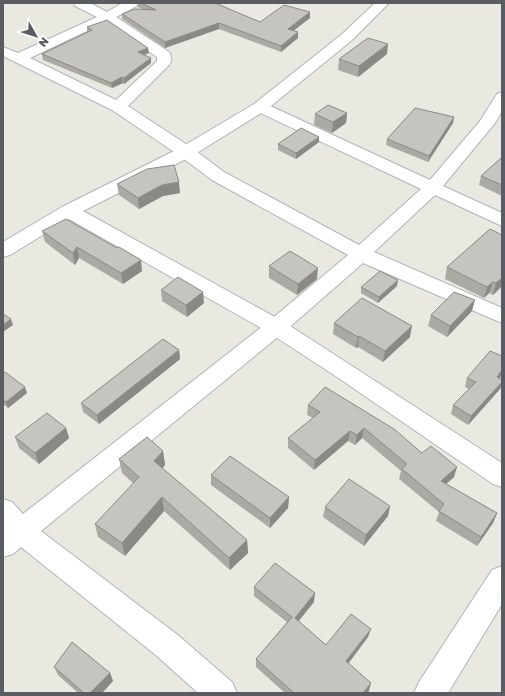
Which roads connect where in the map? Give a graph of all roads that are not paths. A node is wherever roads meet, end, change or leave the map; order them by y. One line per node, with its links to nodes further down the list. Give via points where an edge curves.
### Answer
1 (80, 3): 4 (street)
2 (132, 3): 4 (street)
3 (383, 3): 8 (street, via 346,38)
4 (107, 17): 5 (street); 7 (street, via 164,55 164,62)
5 (11, 55): 7 (street)
6 (502, 97): 10 (street, via 487,123)
7 (118, 107): 9 (street)
8 (260, 107): 9 (street); 10 (street)
9 (186, 152): 11 (street); 14 (street, via 218,176)
10 (432, 188): 12 (street); 14 (street)
11 (69, 210): 13 (street); 16 (street)
12 (502, 220)
13 (3, 251)
14 (361, 254): 15 (street); 16 (street)
15 (502, 316)
16 (276, 327): 17 (street); 19 (street)
17 (502, 476)
18 (3, 510): 19 (street)
19 (12, 538): 21 (street, via 168,646)
20 (502, 579): 22 (street)
21 (221, 693)
22 (430, 693)

